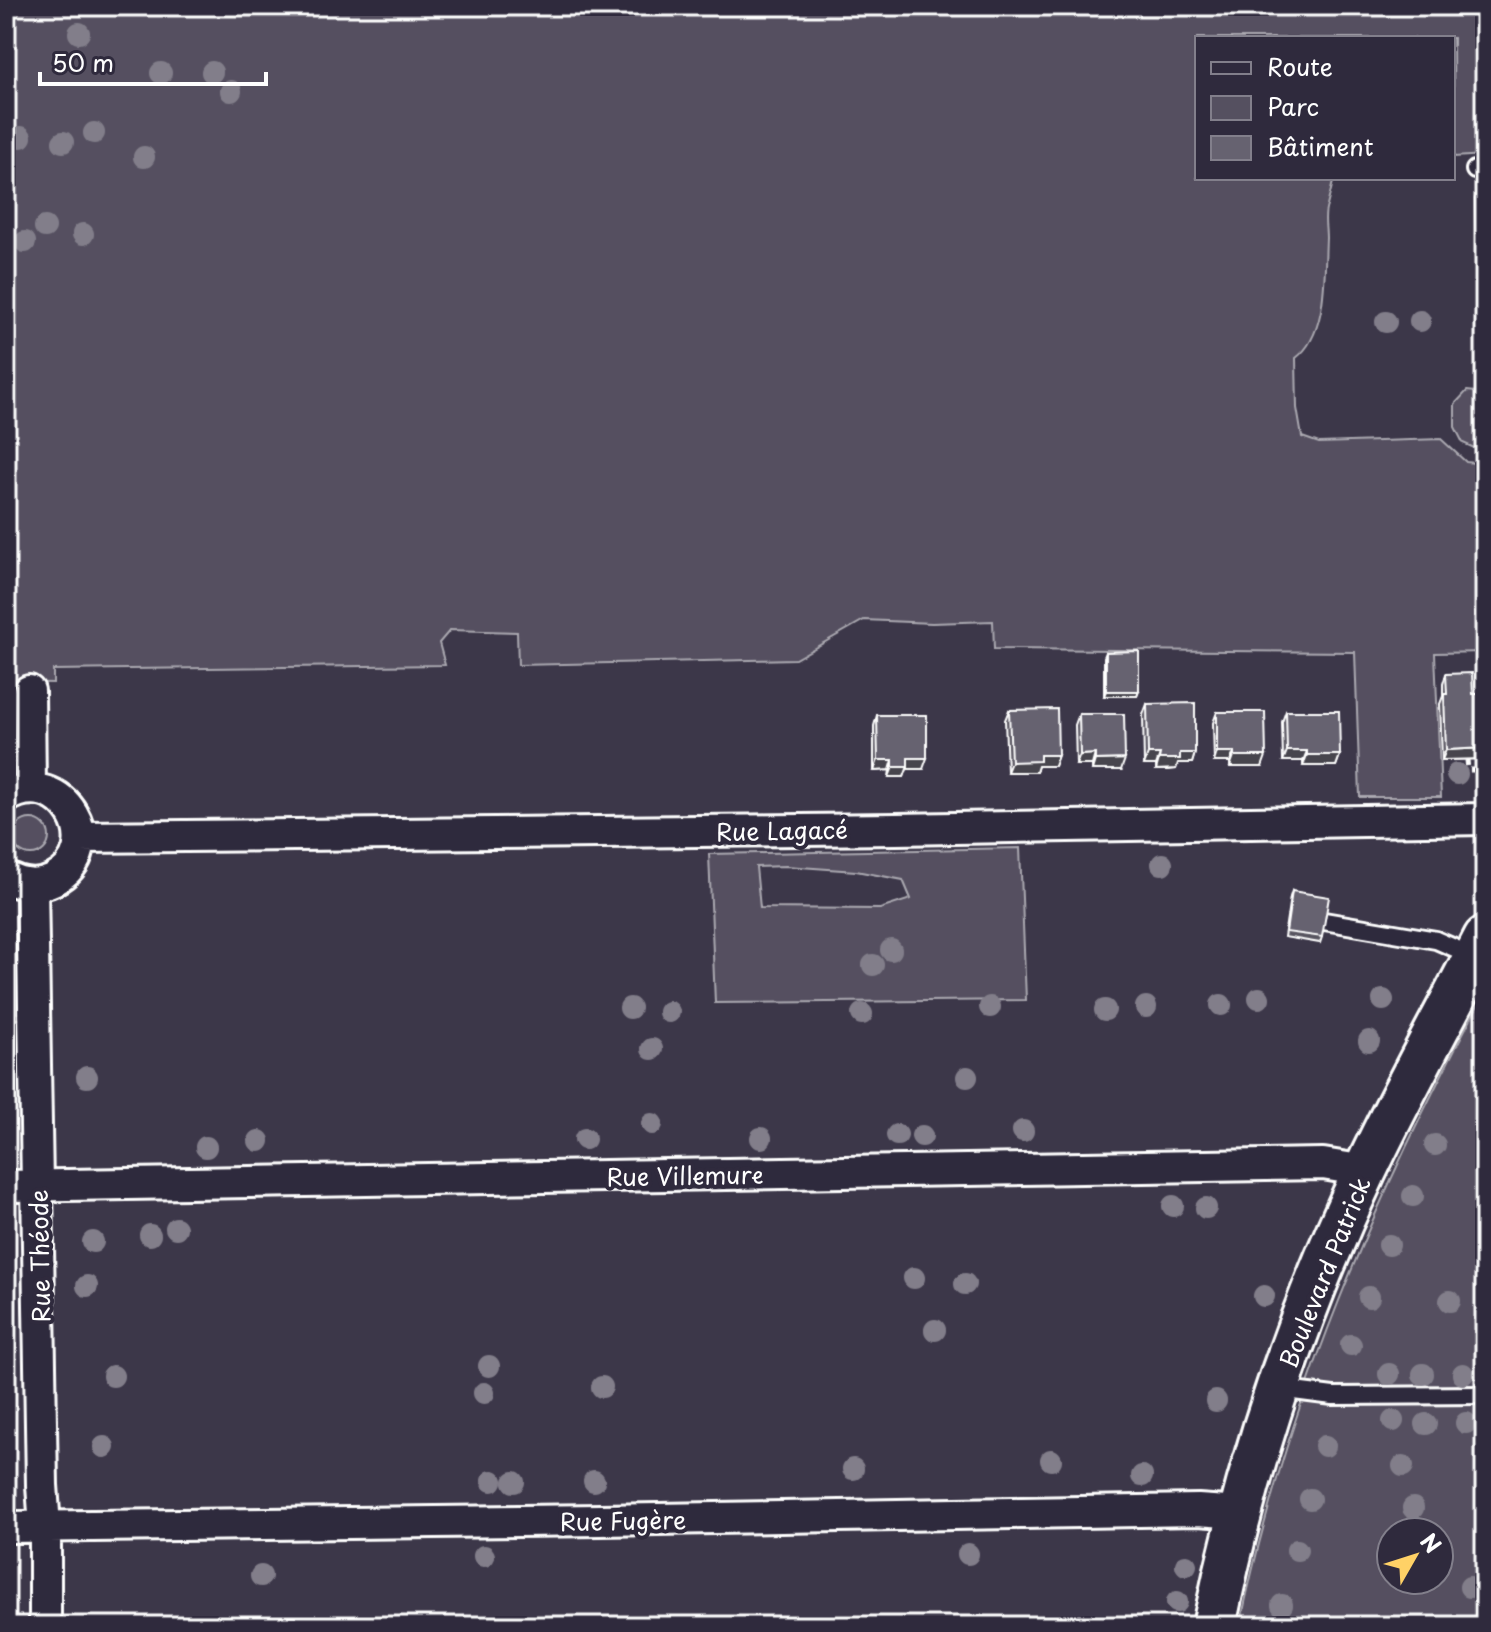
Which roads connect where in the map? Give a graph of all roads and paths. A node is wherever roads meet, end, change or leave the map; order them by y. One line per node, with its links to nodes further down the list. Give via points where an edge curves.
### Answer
1 (29, 691): 4 (street)
2 (1467, 760): 3 (path, via 1468,770)
3 (1485, 770)
4 (18, 793): 6 (street, via 45,791 59,797 77,821)
5 (1485, 819): 6 (street, Rue Lagacé)
6 (80, 837): 7 (street, via 78,852 60,876 46,883)
7 (19, 881): 11 (street, Rue Théode)
8 (1324, 921): 9 (lane)
9 (1480, 948): 10 (street, Boulevard Patrick)
10 (1364, 1173): 11 (street, Rue Villemure, via 1323,1164); 13 (street, Boulevard Patrick)
11 (37, 1185): 12 (street, Rue Villemure); 17 (street, Rue Théode)
12 (6, 1186)
13 (1276, 1389): 14 (lane, via 1333,1396); 15 (street, Boulevard Patrick)
14 (1485, 1395)
15 (1240, 1513): 17 (street, Rue Fugère); 19 (street, Boulevard Patrick)
16 (6, 1527): 17 (street, Rue Fugère)
17 (45, 1527): 18 (street, Rue Théode)
18 (45, 1626)
19 (1214, 1626)

